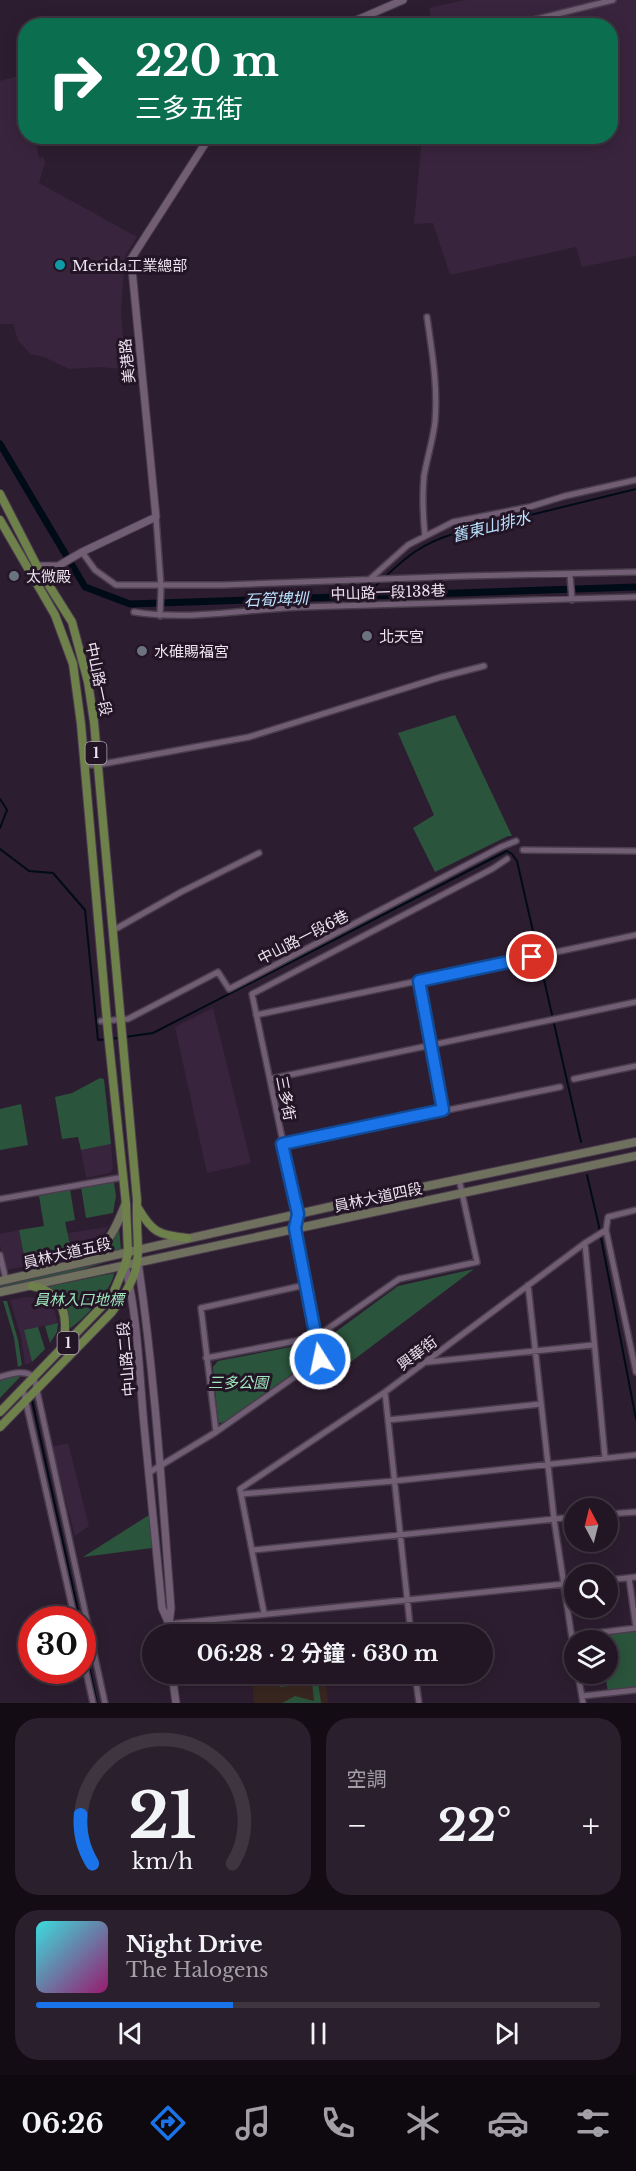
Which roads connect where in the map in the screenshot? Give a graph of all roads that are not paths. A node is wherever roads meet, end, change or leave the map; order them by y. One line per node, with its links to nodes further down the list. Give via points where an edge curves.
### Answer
1 (403, 0): 3 (street)
2 (613, 0): 4 (street)
3 (361, 18)
4 (541, 18)
5 (205, 144): 9 (street, 美港路, via 131,259)
6 (427, 316): 11 (street, via 436,393 424,476)
7 (636, 480): 11 (street, via 453,522)
8 (0, 494): 14 (main road, 中山路一段 / 1)
9 (156, 517): 12 (street); 18 (street)
10 (0, 520): 13 (main road, 中山路一段 / 1)
11 (425, 536): 17 (street, via 408,545)
12 (78, 554): 14 (street, via 58,566); 18 (street, via 116,585)
13 (21, 558): 14 (street); 24 (main road, 中山路一段 / 1, via 55,615 72,664)
14 (38, 567): 25 (main road, 中山路一段 / 1, via 72,622 88,682)
15 (636, 572): 16 (street)
16 (570, 575): 17 (street); 20 (street)
17 (369, 579): 18 (street)
18 (161, 586): 22 (street)
19 (636, 597): 20 (street, 中山路一段138巷)
20 (572, 600): 22 (street, 中山路一段138巷, via 303,607)
21 (134, 612): 22 (street, 中山路一段138巷)
22 (160, 616)
23 (484, 666): 25 (street, via 249,737)
24 (85, 765): 25 (street); 39 (main road, 中山路一段 / 1)
25 (97, 765): 31 (main road, 中山路一段 / 1)
26 (516, 841): 38 (street, 中山路一段6巷, via 229,989 218,972)
27 (523, 849): 28 (street)
28 (636, 851)
29 (260, 853): 31 (street)
30 (507, 859): 37 (street, 三多街, via 252,994)
31 (112, 931): 38 (main road, 中山路一段 / 1)
32 (636, 935): 33 (street)
33 (547, 954)
34 (532, 957): 35 (street)
35 (419, 981): 37 (street); 40 (street)
36 (636, 1002): 40 (street)
37 (256, 1015): 45 (street, 三多街)
38 (120, 1020): 39 (street, 中山路一段6巷); 41 (main road, 中山路一段 / 1)
39 (104, 1021): 42 (main road, 中山路一段 / 1)
40 (431, 1046): 45 (street); 47 (street)
41 (123, 1054): 56 (main road, 中山路二段 / 1)
42 (110, 1055): 51 (main road, 中山路二段 / 1)
43 (636, 1066): 44 (street)
44 (574, 1078)
45 (270, 1079): 49 (street, 三多街)
46 (561, 1087): 47 (street)
47 (443, 1110): 49 (street)
48 (636, 1142): 52 (main road, 員林大道四段)
49 (282, 1144): 58 (street, 三多街)
50 (636, 1156): 53 (main road, 員林大道四段)
51 (124, 1177): 54 (street); 55 (main road, 中山路二段 / 1)
52 (459, 1179): 53 (street); 58 (main road, 員林大道四段)
53 (460, 1194): 59 (main road, 員林大道四段); 75 (street, via 477,1262 399,1279)
54 (0, 1199)
55 (126, 1204): 64 (main road, 中山路二段 / 1); 68 (main road, via 105,1245)
56 (136, 1205): 61 (main road, via 157,1233); 63 (main road, 中山路二段 / 1)
57 (636, 1210): 60 (street, 興華街, via 608,1216)
58 (298, 1214): 59 (street, 三多街); 61 (main road, 員林大道四段)
59 (295, 1228): 66 (main road, 員林大道四段); 71 (street, 三多街)
60 (605, 1230): 62 (street, 興華街); 83 (street)
61 (187, 1238): 63 (main road, 員林大道四段)
62 (585, 1243): 72 (street, 興華街); 76 (street)
63 (139, 1249): 64 (main road, 員林大道五段); 66 (main road, 中山路二段 / 1)
64 (128, 1253): 67 (main road, 中山路二段 / 1); 68 (main road, 員林大道五段)
65 (0, 1255): 69 (street)
66 (138, 1262): 67 (main road, 員林大道四段); 70 (main road, 1); 98 (street, 中山路二段)
67 (126, 1265): 70 (street, 中山路二段 / 1); 73 (main road, 員林大道五段); 78 (main road, 1, via 112,1296)
68 (68, 1267): 69 (main road, 員林大道五段)
69 (3, 1281)
70 (130, 1285): 87 (main road, 1, via 111,1313); 99 (street, 中山路二段, via 140,1350)
71 (305, 1285): 75 (street, 三多街); 80 (street, via 201,1308)
72 (528, 1285): 77 (street, 興華街); 79 (street)
73 (32, 1286): 74 (main road, 員林大道五段); 78 (main road, via 51,1294 63,1309 66,1334)
74 (0, 1292)
75 (316, 1337): 80 (street); 94 (street, 三多街, via 320,1359)
76 (593, 1345): 79 (street); 96 (street)
77 (444, 1348): 81 (street); 82 (street, 興華街)
78 (62, 1349): 85 (main road, 1)
79 (536, 1351): 81 (street); 90 (street)
80 (206, 1358): 94 (street)
81 (451, 1359): 82 (street)
82 (425, 1362): 88 (street, 興華街)
83 (636, 1372)
84 (0, 1377): 85 (street, via 14,1373)
85 (34, 1377): 86 (main road, 1); 87 (street)
86 (23, 1389): 89 (street); 91 (main road, 1)
87 (36, 1389): 89 (main road, 1); 127 (street)
88 (385, 1392): 92 (street); 101 (street, 興華街)
89 (26, 1399): 93 (main road, 1); 113 (street)
90 (541, 1404): 92 (street); 97 (street)
91 (0, 1412)
92 (388, 1420): 100 (street)
93 (0, 1427)
94 (216, 1432): 98 (street, 三多街)
95 (636, 1455): 96 (street)
96 (605, 1458): 97 (street)
97 (549, 1464): 100 (street); 105 (street)
98 (160, 1466): 99 (street, 三多街); 115 (street, 中山路二段)
99 (150, 1472): 115 (street, 中山路二段, via 162,1608)
100 (394, 1481): 101 (street); 106 (street)
101 (241, 1492): 107 (street)
102 (636, 1512): 103 (street)
103 (618, 1513)
104 (564, 1518): 105 (street)
105 (554, 1519): 106 (street); 111 (street)
106 (400, 1536): 107 (street); 112 (street)
107 (253, 1550): 114 (street)
108 (636, 1577): 109 (street)
109 (629, 1578): 110 (street); 117 (street)
110 (618, 1579)
111 (563, 1584): 112 (street); 118 (street)
112 (407, 1600): 114 (street); 116 (street)
113 (72, 1606)
114 (264, 1613): 115 (street)
115 (169, 1624)
116 (410, 1624)
117 (636, 1628): 119 (street)
118 (571, 1630)
119 (618, 1630)
120 (89, 1684): 126 (street)
121 (173, 1684): 128 (street)
122 (417, 1684): 129 (street)
123 (580, 1684): 125 (street)
124 (636, 1690): 125 (street)
125 (583, 1700)
126 (93, 1703)
127 (105, 1703)
128 (176, 1703)
129 (419, 1703)

